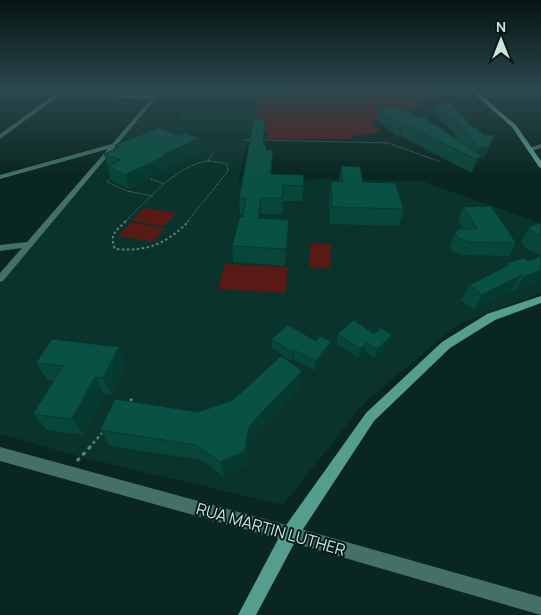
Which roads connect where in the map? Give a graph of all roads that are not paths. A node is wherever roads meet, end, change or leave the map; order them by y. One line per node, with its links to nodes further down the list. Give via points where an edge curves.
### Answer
1 (25, 119): 4 (street)
2 (137, 119): 5 (street)
3 (506, 119): 7 (street)
4 (0, 137)
5 (114, 145): 10 (street); 11 (street)
6 (541, 146): 7 (street)
7 (531, 150): 8 (street); 9 (street)
8 (541, 154)
9 (541, 166)
10 (0, 177)
11 (30, 244): 12 (street); 13 (street)
12 (0, 248)
13 (0, 279)
14 (541, 299): 16 (street, via 491,317 439,351 370,417)
15 (0, 454): 16 (street, RUA MARTIN LUTHER)
16 (290, 534): 17 (street, RUA MARTIN LUTHER); 18 (street)
17 (541, 606)
18 (247, 615)

